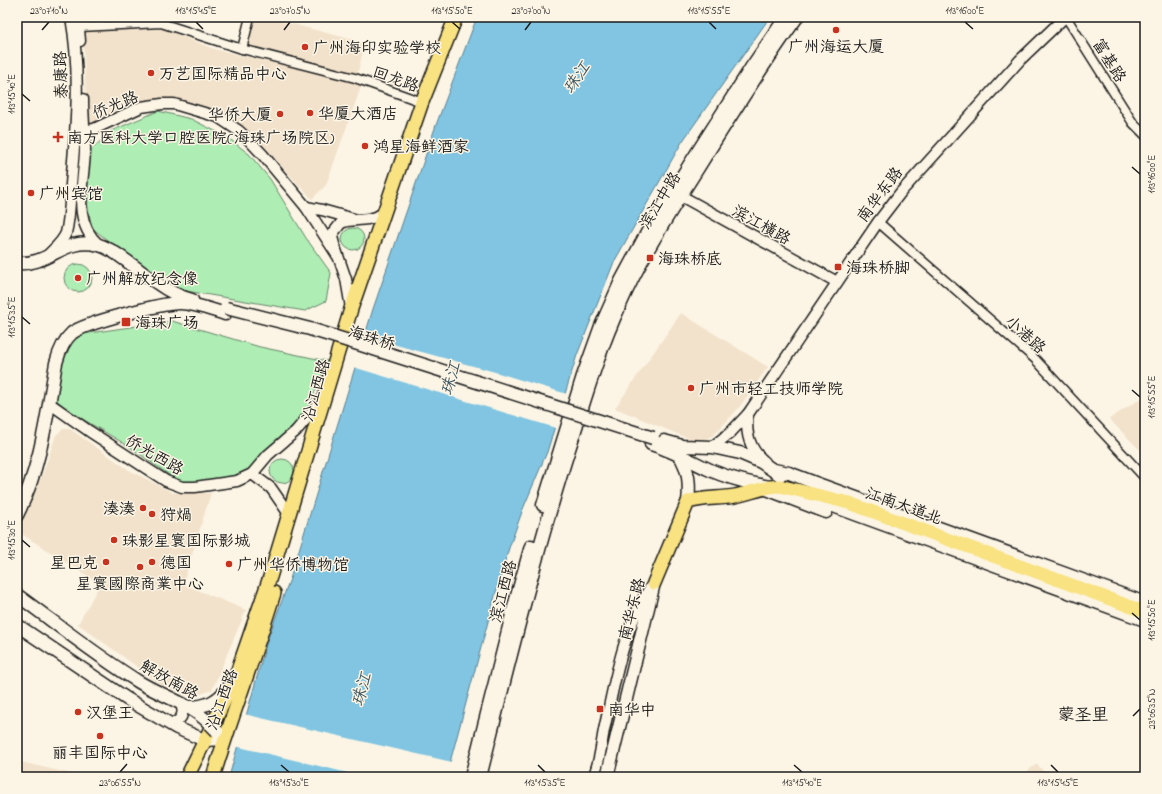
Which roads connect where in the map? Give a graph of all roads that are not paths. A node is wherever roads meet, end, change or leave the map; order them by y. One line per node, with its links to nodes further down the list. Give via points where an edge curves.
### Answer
1 (71, 17): 11 (street, 泰康路)
2 (250, 17): 9 (street)
3 (456, 17): 10 (main road, 沿江西路)
4 (461, 17): 50 (main road, 沿江西路, via 433,89 333,386 260,640)
5 (786, 17): 13 (main road, 滨江中路, via 735,93)
6 (797, 17): 13 (main road, 滨江中路)
7 (1066, 17): 12 (street, 富基路, via 1133,122); 17 (street, 南华东路, via 1020,60 923,166)
8 (79, 22): 9 (street, 回龙路, via 161,23); 11 (street, 泰康路)
9 (242, 49): 10 (street, 回龙路, via 355,78)
10 (422, 102): 15 (main road, 沿江西路)
11 (80, 131): 14 (street, 侨光路, via 107,124 141,107 174,104 201,111 228,123 249,140); 18 (street, 泰康路, via 85,152 80,203 88,233); 20 (street, 泰康路, via 65,234)
12 (1145, 135)
13 (676, 194): 22 (street, 滨江横路); 28 (main road, 滨江中路, via 619,306)
14 (306, 207): 16 (street); 19 (street, 侨光路)
15 (385, 212): 16 (street, via 376,217); 23 (main road, 沿江西路)
16 (356, 220): 19 (street, via 341,223 334,232 332,238)
17 (878, 222): 22 (street, 南华东路); 34 (street, 小港路, via 1035,359)
18 (99, 245): 20 (main road, via 80,243 68,246); 24 (main road, 海珠桥, via 116,253 179,296)
19 (337, 255): 23 (street, via 346,279)
20 (44, 259): 21 (main road, via 33,263)
21 (17, 263)
22 (838, 282): 27 (street, 南华东路)
23 (351, 309): 25 (main road, 沿江西路)
24 (225, 311): 26 (main road, 海珠桥, via 185,303 168,304 79,329 68,336 58,353); 29 (main road, 海珠桥, bridge, via 310,329)
25 (322, 400): 33 (street, 侨光西路); 39 (main road, 沿江西路)
26 (49, 403): 33 (street, 侨光西路, via 166,481 182,487 237,481); 38 (main road, via 40,451)
27 (748, 414): 30 (street, 南华东路); 32 (street, via 747,424 752,447)
28 (575, 416): 53 (main road, 滨江西路)
29 (652, 441): 30 (main road, 江南大道北); 31 (main road, 江南大道北)
30 (712, 447): 32 (main road, 江南大道北, via 750,457)
31 (679, 454): 35 (main road, 江南大道北, via 709,470); 36 (main road, 南华东路, via 689,475)
32 (774, 470): 37 (main road, 江南大道北, via 799,487); 42 (main road, via 789,473)
33 (252, 474): 39 (street, via 271,488)
34 (1145, 478)
35 (762, 486): 36 (main road, via 735,496); 37 (main road, via 785,487); 44 (main road, 江南大道北, via 848,511); 46 (main road, via 934,552)
36 (688, 502): 40 (main road, 南华东路)
37 (849, 503): 43 (main road, 江南大道北)
38 (17, 514)
39 (289, 514): 47 (main road, 沿江西路)
40 (654, 583): 52 (street, via 636,612 627,636); 57 (main road, 南华东路)
41 (17, 595): 48 (main road, 解放南路, via 127,674 150,689)
42 (1145, 603)
43 (1145, 612)
44 (1145, 620)
45 (17, 625): 49 (main road, via 126,699)
46 (1145, 627)
47 (235, 679): 48 (main road, via 213,702 202,706); 51 (main road, 沿江西路)
48 (185, 706): 49 (street, via 182,717); 50 (main road, 解放南路)
49 (170, 724): 51 (main road)
50 (217, 731): 51 (main road); 55 (main road, 沿江西路)
51 (204, 740): 54 (main road, 沿江西路)
52 (601, 744): 56 (street); 57 (street)
53 (479, 776)
54 (187, 777)
55 (213, 777)
56 (593, 777)
57 (606, 777)

